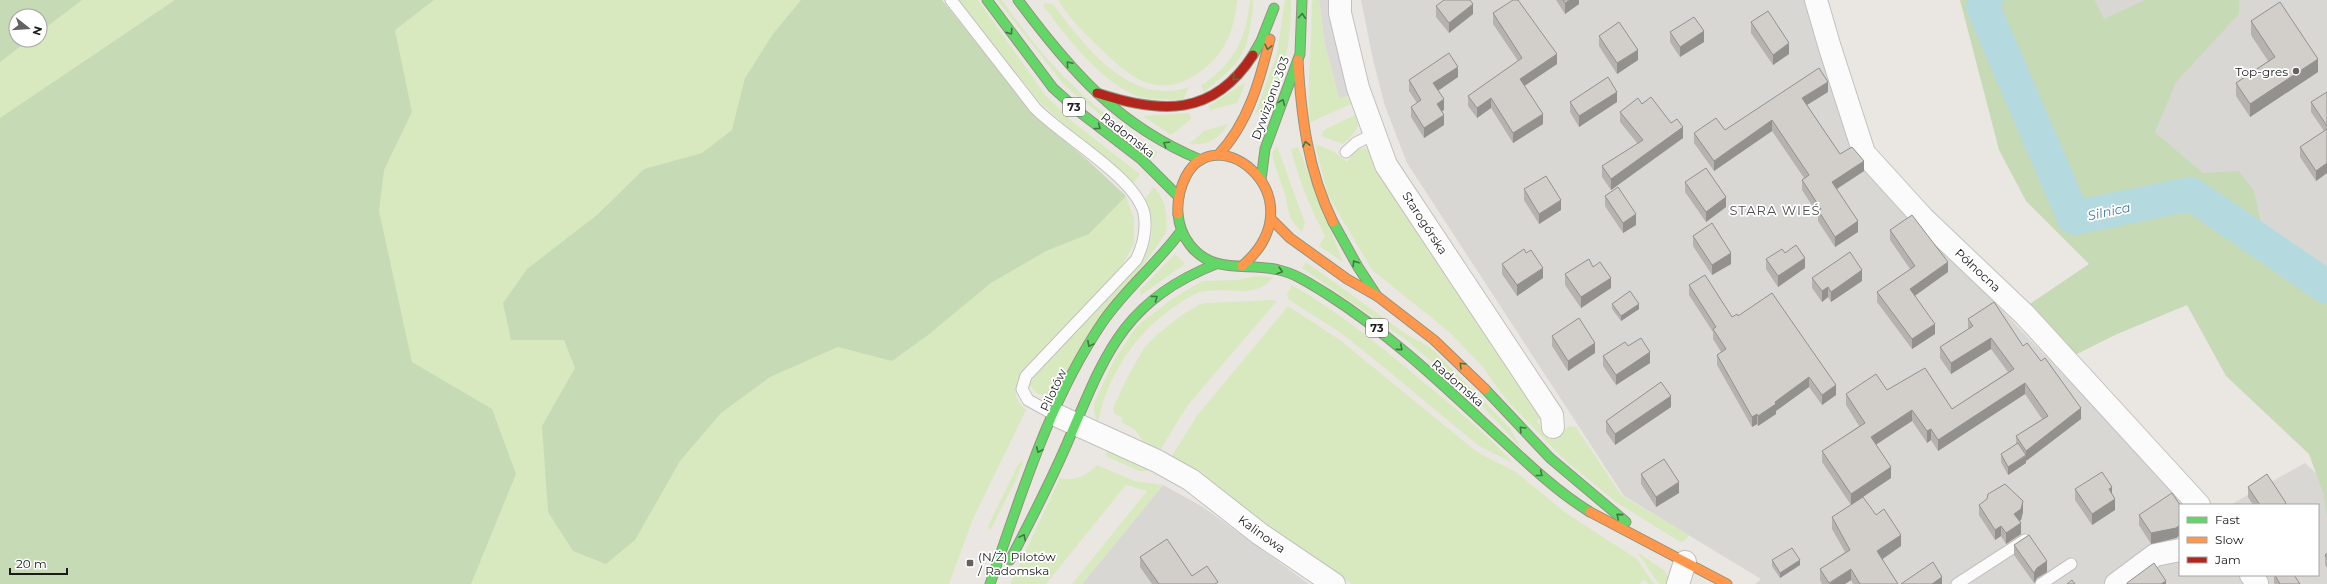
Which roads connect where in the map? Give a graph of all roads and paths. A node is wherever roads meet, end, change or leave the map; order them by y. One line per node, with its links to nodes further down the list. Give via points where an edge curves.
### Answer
1 (951, 0): 21 (lane, via 1035,108 1118,177 1133,192 1144,213 1143,245 1136,260 1026,376 1022,389 1028,400)
2 (987, 0): 15 (main road, Radomska / 73, one-way to 15, via 1053,88 1142,160)
3 (1018, 0): 9 (main road, Radomska / 73, one-way to 3, via 1062,57)
4 (1302, 0): 8 (main road, Dywizjonu 303, one-way to 4)
5 (1340, 0): 10 (street, Starogórska, via 1340,13 1358,88)
6 (1816, 0): 24 (street, Północna, via 1864,153 1923,218 2026,315)
7 (1274, 4): 9 (main road, one-way to 9, via 1259,45 1242,72 1220,93 1186,107 1144,108); 12 (main road, Dywizjonu 303, one-way to 12, via 1271,36 1258,83 1231,141)
8 (1298, 60): 14 (main road, Dywizjonu 303, one-way to 8, via 1261,164 1268,135); 20 (main road, one-way to 8, via 1350,255 1324,204 1311,168 1302,123)
9 (1096, 93): 13 (main road, Radomska / 73, one-way to 9, via 1181,153 1147,132)
10 (1374, 134): 11 (lane, via 1356,143); 23 (street, Starogórska, via 1386,165 1552,415)
11 (1346, 152)
12 (1218, 155): 13 (main road, 73); 14 (main road, via 1239,161 1254,171)
13 (1202, 160): 15 (main road, 73, via 1193,166 1184,179)
14 (1261, 180): 16 (main road, via 1271,200)
15 (1179, 197): 17 (main road, 73, via 1178,216)
16 (1272, 220): 19 (main road, via 1262,247); 20 (main road, Radomska / 73, via 1290,238 1330,267)
17 (1181, 231): 18 (main road, 73, via 1188,244 1199,255); 21 (main road, Pilotów, one-way to 21, via 1168,251 1111,311 1094,335)
18 (1216, 264): 19 (main road, 73); 22 (main road, one-way to 18, via 1104,362 1127,325 1147,304 1174,284)
19 (1242, 266): 26 (main road, Radomska / 73, one-way to 26, via 1259,265 1280,270 1333,298 1378,330 1578,504 1599,518)
20 (1377, 296): 26 (main road, Radomska / 73, one-way to 20, via 1550,458 1462,365)
21 (1055, 415): 22 (street, Kalinowa); 31 (main road, Pilotów, one-way to 31, via 1029,474)
22 (1075, 424): 32 (main road, one-way to 22, via 1032,520); 33 (street, Kalinowa, via 1157,461 1191,480 1260,534)
23 (1553, 427)
24 (2198, 504)
25 (2029, 538): 35 (lane)
26 (1648, 541): 28 (main road, Radomska / 73)
27 (2179, 550): 37 (street, via 2156,555)
28 (1685, 562): 30 (main road, Radomska / 73); 34 (street)
29 (2071, 564): 36 (lane)
30 (1714, 581)
31 (990, 584)
32 (998, 584)
33 (1334, 584)
34 (1678, 584)
35 (1957, 584)
36 (2041, 584)
37 (2116, 584)

